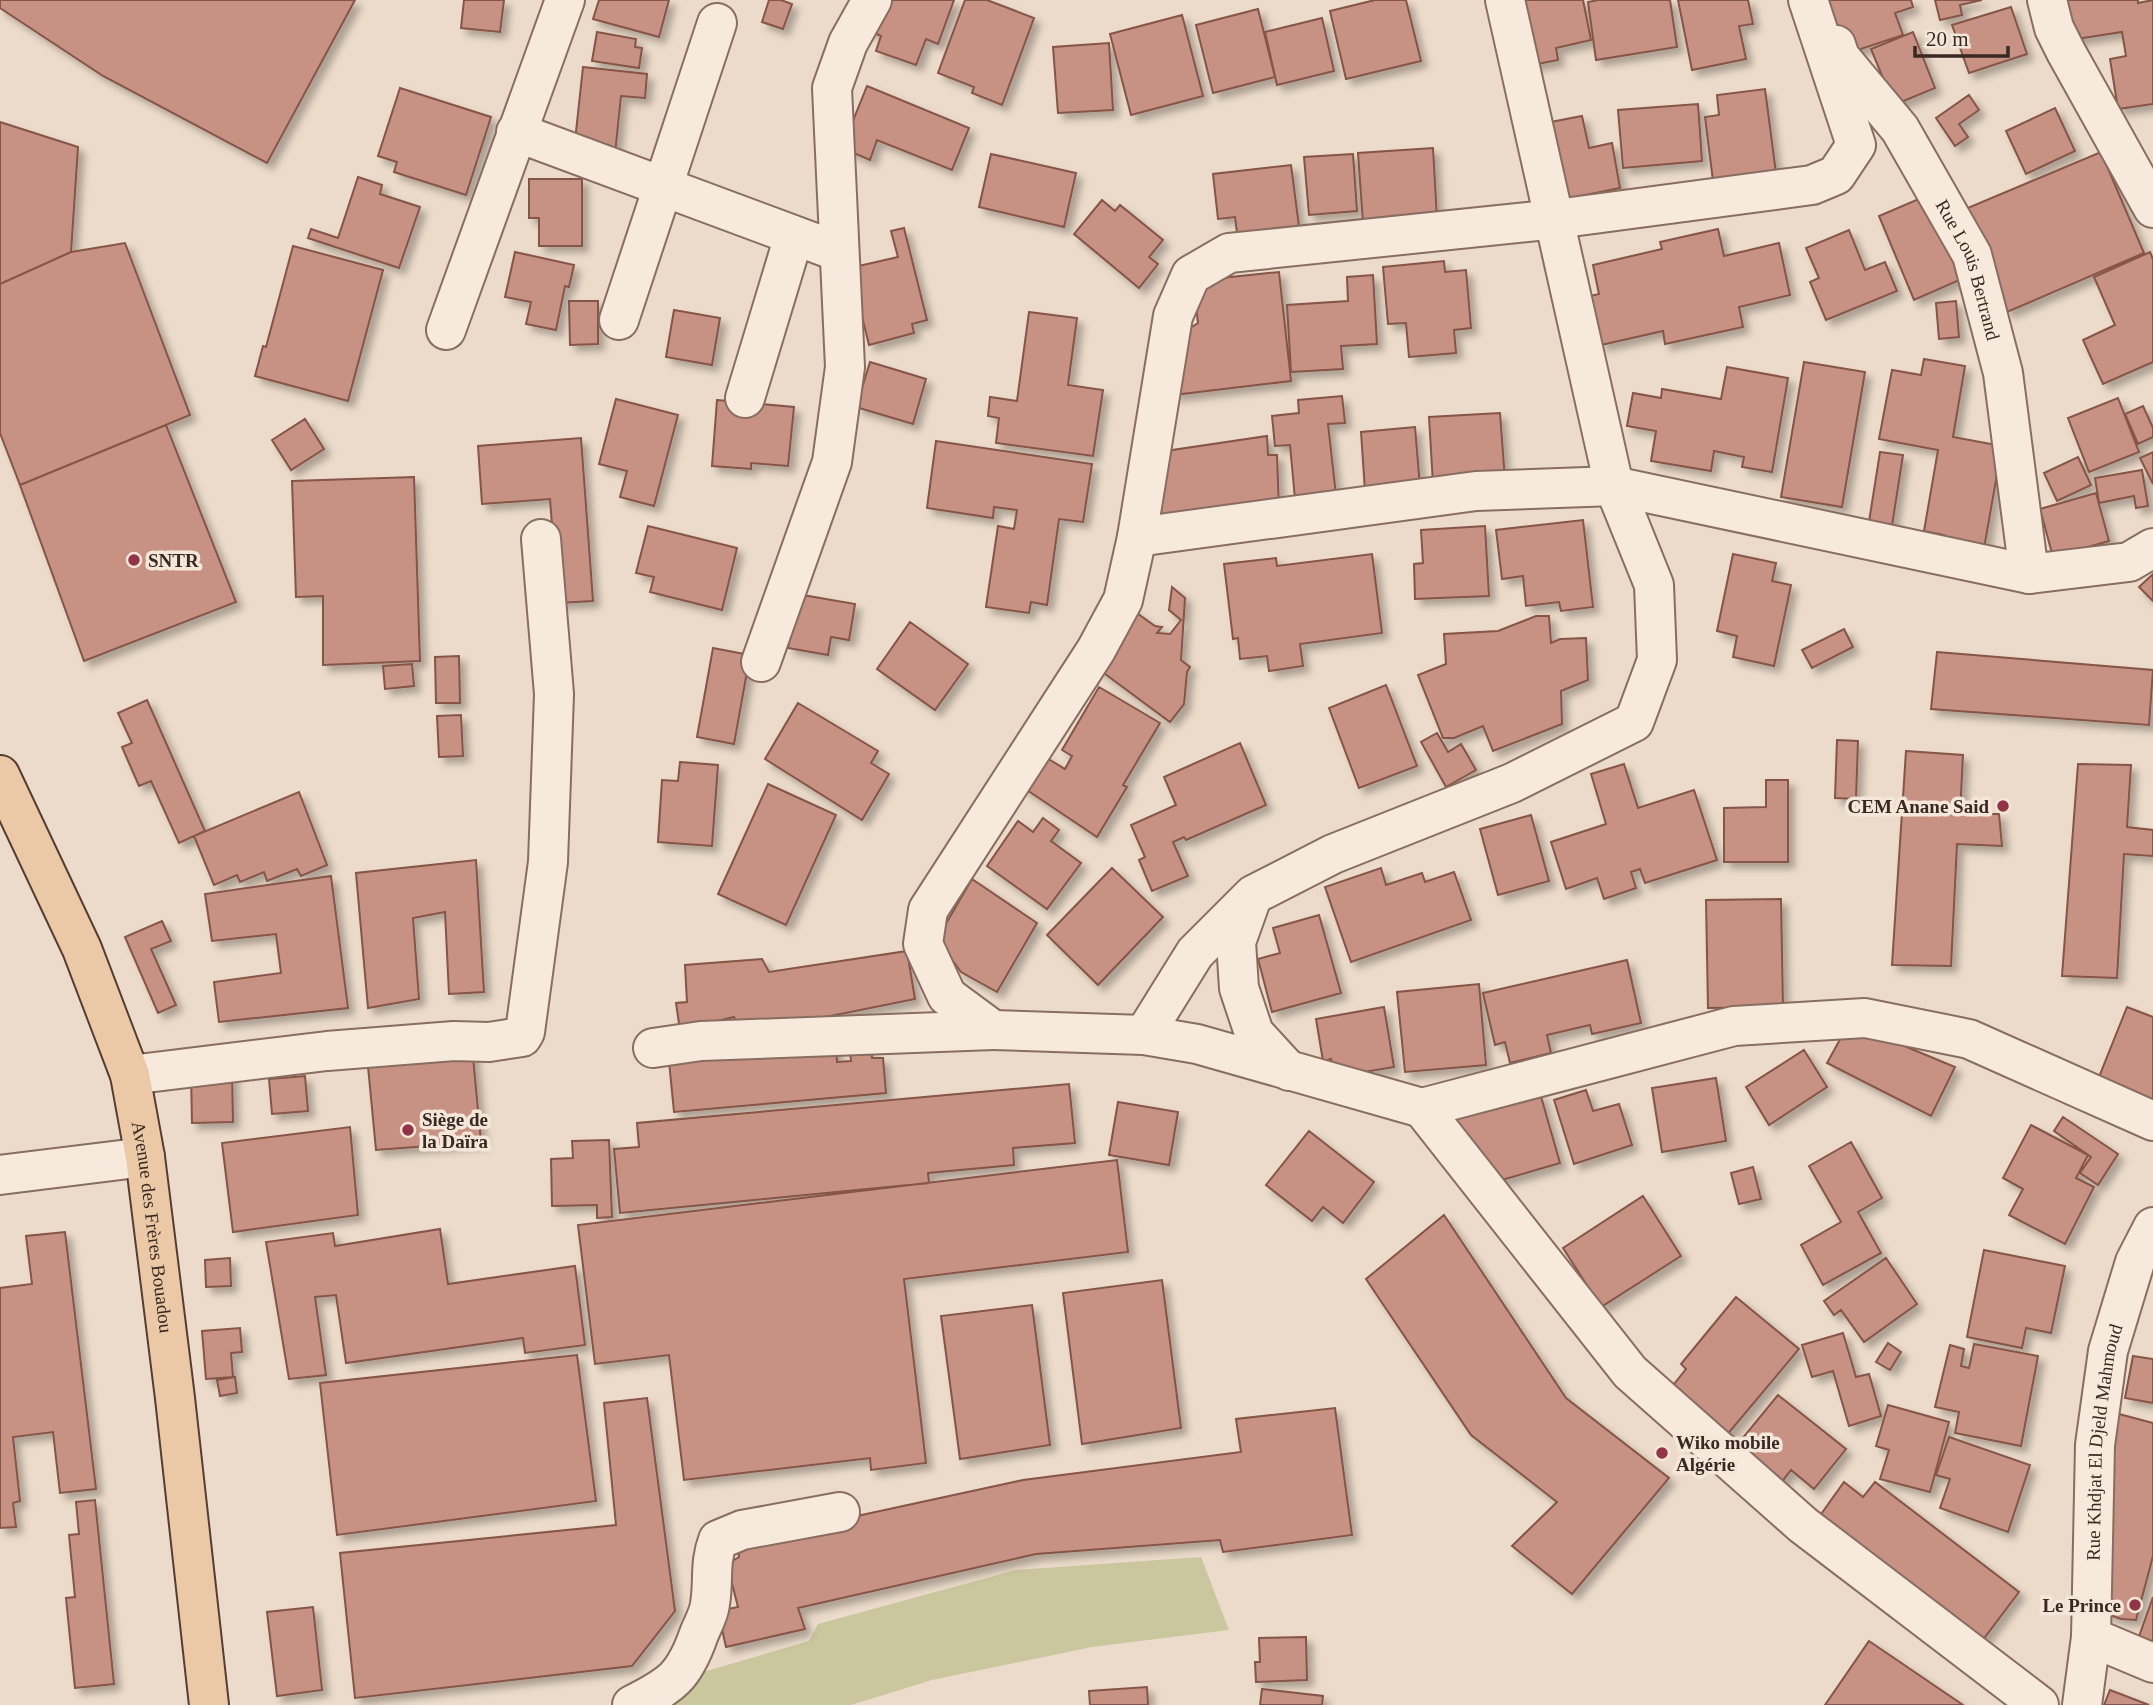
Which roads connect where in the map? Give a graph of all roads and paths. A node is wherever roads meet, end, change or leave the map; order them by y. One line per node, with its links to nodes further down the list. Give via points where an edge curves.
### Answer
1 (565, 0): 8 (street)
2 (872, 0): 13 (street, via 848,43 832,88)
3 (1505, 0): 11 (street)
4 (1808, 0): 11 (street, via 1856,145 1836,175 1812,186)
5 (1820, 0): 21 (street, Rue Louis Bertrand, via 1840,57 1900,130 1972,255 2003,373)
6 (2047, 0): 10 (street, via 2066,52)
7 (717, 23): 9 (street)
8 (516, 132): 9 (street); 15 (street)
9 (662, 186): 12 (street); 14 (street)
10 (2153, 208)
11 (1556, 219): 17 (street); 18 (street, via 1229,253 1191,275 1174,316)
12 (794, 236): 13 (street); 16 (street)
13 (839, 252): 22 (street, via 845,367 832,462)
14 (619, 320)
15 (446, 330)
16 (745, 398)
17 (1614, 486): 18 (street, via 1476,491); 21 (street); 25 (street, via 1654,585 1657,660 1634,722 1512,783 1333,854)
18 (1137, 537): 26 (street, via 1123,600 1096,650 928,910 923,944 947,996)
19 (541, 539): 30 (street, via 554,694 548,862 526,1032 522,1037 488,1042 327,1051)
20 (2153, 548): 21 (street, via 2129,562)
21 (2029, 574)
22 (761, 662)
23 (0, 775): 24 (main road, Avenue des Frères Bouadou)
24 (14, 830): 30 (main road, Avenue des Frères Bouadou, via 82,949)
25 (1253, 895): 27 (street, via 1195,953); 29 (street, via 1236,942 1239,988 1254,1033)
26 (993, 1030): 27 (street); 28 (street, via 701,1041)
27 (1144, 1035): 29 (street, via 1197,1044)
28 (653, 1048)
29 (1289, 1071): 31 (street)
30 (130, 1075): 33 (main road, Avenue des Frères Bouadou)
31 (1422, 1108): 32 (street, via 1734,1026 1865,1018 1969,1039); 41 (street, via 1630,1372 1803,1525)
32 (2153, 1121)
33 (145, 1157): 34 (street); 39 (main road, Avenue des Frères Bouadou)
34 (0, 1174)
35 (2153, 1227): 37 (street, Rue Khdjat El Djeld Mahmoud, via 2135,1262 2108,1351 2095,1445)
36 (840, 1511): 40 (street, via 742,1530 718,1540 712,1558 710,1605 690,1661 679,1676)
37 (2091, 1637): 38 (street); 42 (street, Rue Khdjat El Djeld Mahmoud)
38 (2153, 1663)
39 (209, 1705)
40 (632, 1705)
41 (2039, 1705)
42 (2082, 1705)

